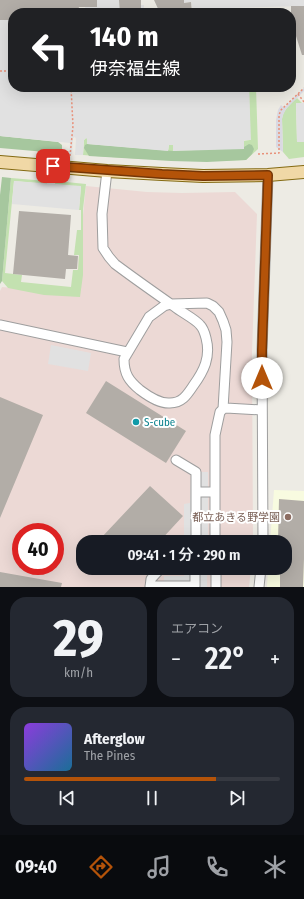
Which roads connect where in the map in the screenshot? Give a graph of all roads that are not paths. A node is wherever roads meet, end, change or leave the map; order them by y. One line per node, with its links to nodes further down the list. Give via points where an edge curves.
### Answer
1 (0, 162): 2 (main road)
2 (107, 171): 4 (main road, via 203,176); 5 (street, via 102,214 103,248 115,264)
3 (304, 172): 4 (main road)
4 (268, 175): 9 (street)
5 (171, 304): 7 (street, via 149,317); 7 (street, via 200,325 208,345 205,366 186,397 178,402 162,402 141,391 126,376 124,359); 8 (street, via 207,303 219,312 226,330 227,342)
6 (0, 325): 7 (street)
7 (127, 352)
8 (223, 410): 9 (street); 12 (street, via 220,412 215,435)
9 (262, 410): 15 (street)
10 (176, 460): 11 (street, via 196,472)
11 (196, 492): 12 (street); 13 (street)
12 (215, 492): 14 (street)
13 (196, 535)
14 (216, 535)
15 (263, 535)
16 (155, 575): 20 (street)
17 (195, 575): 20 (street, via 195,586)
18 (216, 575): 21 (street)
19 (260, 575): 22 (street)
20 (150, 586)
21 (216, 587)
22 (259, 587)

